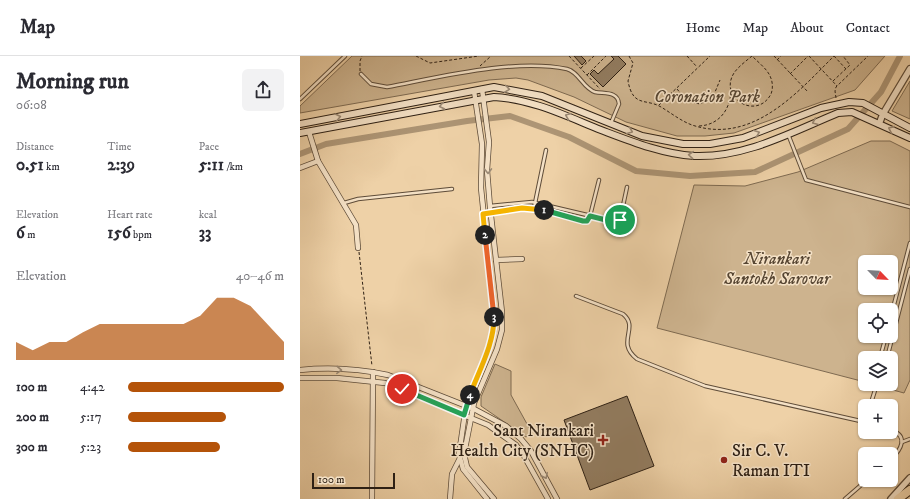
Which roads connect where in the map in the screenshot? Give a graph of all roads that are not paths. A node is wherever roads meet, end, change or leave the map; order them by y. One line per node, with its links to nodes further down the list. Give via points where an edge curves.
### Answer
1 (346, 56): 7 (lane)
2 (910, 69): 9 (street)
3 (361, 74): 12 (lane, via 372,84 388,87 474,72 531,67 567,69 575,73 592,90 614,95 619,101)
4 (482, 89): 5 (main road); 6 (street); 12 (main road, one-way to 12, via 494,87 542,96)
5 (474, 91): 8 (street); 10 (main road, one-way to 5)
6 (483, 98): 8 (main road); 18 (main road, one-way to 6, via 765,144 729,154 694,156 656,149 622,138 548,108 510,98); 21 (street, via 489,142)
7 (300, 99)
8 (475, 100): 15 (main road, one-way to 15); 21 (street)
9 (881, 113): 12 (main road, one-way to 9, via 642,136 683,144 710,144 743,138 838,104 857,101); 13 (street); 14 (main road)
10 (319, 121): 11 (main road); 15 (main road)
11 (300, 124)
12 (611, 124)
13 (879, 124): 18 (main road, one-way to 18, via 852,112 838,113); 19 (main road, one-way to 13)
14 (910, 128)
15 (320, 130): 17 (main road)
16 (300, 133): 17 (main road)
17 (309, 134): 22 (street)
18 (788, 134): 31 (lane, via 800,161 804,178 809,181)
19 (910, 138)
20 (546, 150): 27 (lane)
21 (485, 158): 29 (street, one-way to 29); 30 (street, via 481,188)
22 (318, 160): 23 (street); 28 (street)
23 (300, 168)
24 (599, 180): 35 (lane)
25 (627, 187): 35 (lane, via 619,221)
26 (452, 189): 28 (lane, via 358,199)
27 (534, 202): 29 (lane); 32 (lane); 35 (lane)
28 (344, 203): 37 (street, via 356,225)
29 (490, 206): 30 (street); 33 (street)
30 (482, 207): 34 (street)
31 (910, 207)
32 (534, 208): 33 (lane); 35 (lane, via 583,221 587,221)
33 (491, 213): 34 (lane); 40 (street)
34 (483, 214): 39 (street)
35 (590, 216)
36 (910, 243): 38 (lane)
37 (358, 248)
38 (909, 250): 44 (lane)
39 (488, 257): 40 (street); 47 (street, via 494,313)
40 (496, 258): 41 (street); 48 (street, via 502,312 502,330)
41 (522, 259)
42 (910, 269): 45 (lane)
43 (576, 296): 61 (lane, via 627,317 630,325 626,346 637,359 705,386)
44 (896, 298): 45 (lane); 46 (lane)
45 (902, 299): 50 (lane)
46 (895, 303)
47 (491, 341): 48 (street); 57 (street)
48 (498, 344): 58 (street)
49 (884, 345): 50 (lane); 51 (lane)
50 (890, 346): 52 (lane)
51 (882, 351)
52 (889, 351)
53 (300, 370): 54 (street, one-way to 54, via 338,369)
54 (373, 372): 56 (street); 57 (street, via 405,381)
55 (300, 378): 56 (street)
56 (372, 380): 59 (street, via 402,389); 71 (street)
57 (466, 406): 58 (street); 59 (street)
58 (474, 409): 60 (street); 76 (street, one-way to 76, via 506,426 522,440 539,464)
59 (464, 415): 60 (street); 67 (street)
60 (472, 418): 66 (street); 75 (street, via 501,433 516,445 532,468)
61 (858, 420)
62 (898, 434): 64 (lane)
63 (910, 439): 64 (lane)
64 (902, 442): 65 (lane)
65 (898, 452)
66 (464, 454): 67 (street); 74 (street, via 468,467)
67 (459, 459): 72 (street, via 452,474); 73 (street, via 463,469)
68 (910, 478): 78 (street)
69 (859, 487): 77 (lane)
70 (910, 490): 79 (highway)
71 (372, 499)
72 (450, 499)
73 (487, 499)
74 (494, 499)
75 (548, 499)
76 (556, 499)
77 (845, 499)
78 (891, 499)
79 (898, 499)

